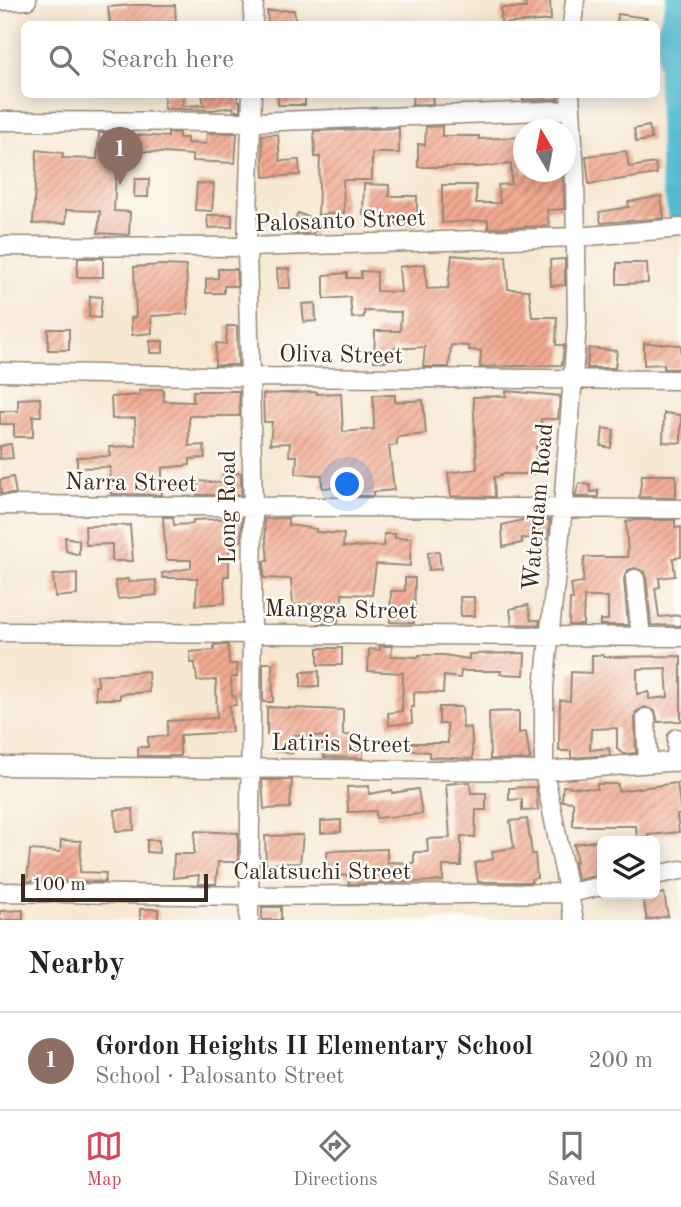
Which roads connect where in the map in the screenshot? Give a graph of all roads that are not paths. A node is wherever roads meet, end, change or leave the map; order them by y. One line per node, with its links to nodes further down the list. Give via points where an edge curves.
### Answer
1 (27, 0): 4 (street)
2 (254, 0): 5 (street)
3 (575, 0): 6 (street)
4 (0, 1)
5 (253, 21)
6 (572, 21)
7 (253, 98): 10 (street, Long Road)
8 (570, 102): 10 (street); 12 (street, Waterdam Road)
9 (0, 121): 10 (street)
10 (253, 122): 14 (street, Long Road)
11 (681, 228): 12 (street, Palosanto Street)
12 (577, 237): 14 (street, Palosanto Street); 17 (street, Waterdam Road)
13 (0, 246): 14 (street, Palosanto Street)
14 (247, 247): 16 (street, Long Road)
15 (0, 372): 16 (street, Oliva Street)
16 (251, 377): 17 (street, Oliva Street); 20 (street, Long Road)
17 (573, 380): 18 (street, Oliva Street); 21 (street, Waterdam Road)
18 (681, 380)
19 (0, 505): 20 (street, Narra Street)
20 (253, 508): 21 (street, Narra Street); 25 (street, Long Road)
21 (563, 508): 22 (street, Narra Street); 26 (street, Waterdam Road)
22 (681, 509)
23 (635, 579): 27 (street)
24 (0, 632): 25 (street, Mangga Street)
25 (251, 633): 26 (street, Mangga Street); 34 (street, Long Road)
26 (550, 636): 27 (street, Mangga Street); 35 (street, Waterdam Road, via 544,687)
27 (641, 637): 28 (street, Mangga Street)
28 (681, 637)
29 (646, 718): 32 (street)
30 (677, 738): 31 (street)
31 (679, 761): 32 (street, Latiris Street)
32 (648, 763): 35 (street, Latiris Street)
33 (0, 766): 34 (street, Latiris Street)
34 (250, 766): 35 (street, Latiris Street); 41 (street, Long Road)
35 (544, 771): 40 (street, Waterdam Road)
36 (681, 870): 37 (street)
37 (660, 875)
38 (597, 887): 40 (street, Calatsuchi Street)
39 (0, 892): 41 (street, Calatsuchi Street)
40 (569, 893): 41 (street, Calatsuchi Street); 43 (street, Waterdam Road)
41 (248, 896): 42 (street, Long Road)
42 (249, 920)
43 (574, 920)

